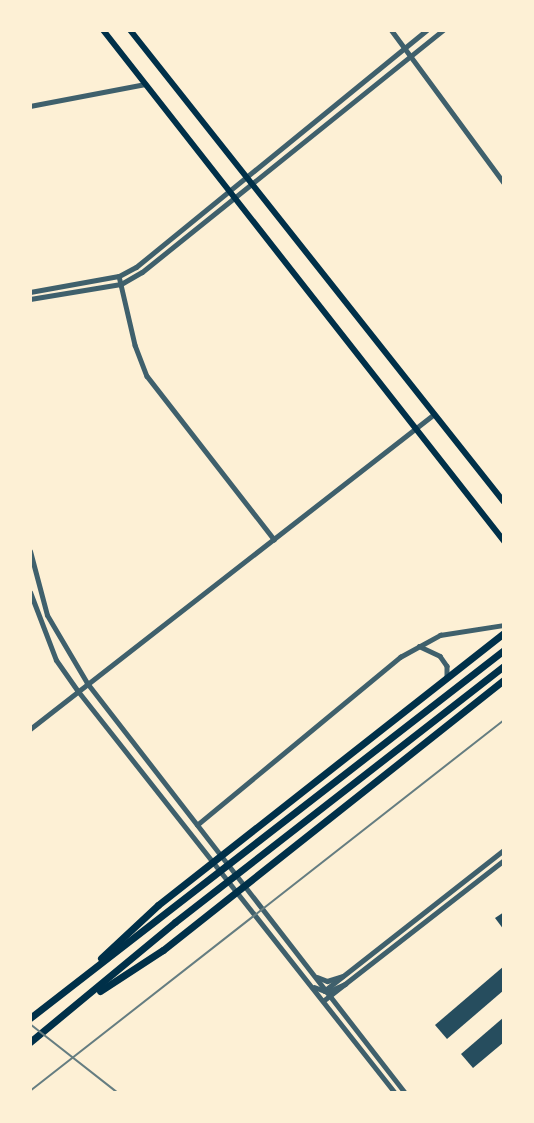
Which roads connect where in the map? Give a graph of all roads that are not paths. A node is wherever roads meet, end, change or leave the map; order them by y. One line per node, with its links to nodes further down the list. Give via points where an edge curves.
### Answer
1 (103, 30): 8 (main road)
2 (130, 30): 10 (main road)
3 (391, 30): 6 (street)
4 (427, 30): 6 (street)
5 (443, 30): 7 (street)
6 (404, 49): 7 (street); 10 (street)
7 (410, 57): 11 (street); 12 (street)
8 (145, 84): 9 (street); 13 (main road)
9 (30, 106)
10 (248, 177): 12 (main road); 13 (street)
11 (504, 183)
12 (253, 184): 14 (street); 19 (main road)
13 (228, 192): 14 (main road); 15 (street, via 136,267)
14 (234, 200): 16 (street); 20 (main road)
15 (119, 276): 16 (street); 17 (street)
16 (121, 284): 18 (street); 22 (street, via 135,345 147,376)
17 (30, 292)
18 (30, 299)
19 (434, 414): 20 (street); 21 (main road)
20 (415, 429): 22 (street); 23 (main road)
21 (504, 502)
22 (274, 539): 33 (street)
23 (504, 541)
24 (30, 551): 33 (street, via 47,615)
25 (30, 592): 34 (street, via 56,660)
26 (504, 625): 28 (street, via 440,635)
27 (504, 633): 31 (highway)
28 (419, 646): 31 (street, via 440,656 447,666); 36 (street, via 400,657)
29 (504, 650): 42 (highway)
30 (504, 666): 45 (highway, via 175,922)
31 (447, 676): 42 (highway, via 158,905)
32 (502, 682): 45 (highway, via 163,950)
33 (87, 683): 34 (street); 36 (street)
34 (77, 690): 35 (street); 43 (street, via 306,980)
35 (30, 729)
36 (197, 825): 39 (street)
37 (504, 850): 40 (street)
38 (504, 860): 41 (street)
39 (313, 974): 40 (street, via 327,981); 43 (street)
40 (342, 976): 43 (street)
41 (345, 984): 43 (street)
42 (63, 992): 46 (highway)
43 (325, 993): 44 (street); 44 (street); 49 (street)
44 (323, 1001): 48 (street)
45 (75, 1007): 47 (highway)
46 (30, 1018)
47 (30, 1042)
48 (395, 1093)
49 (405, 1093)

